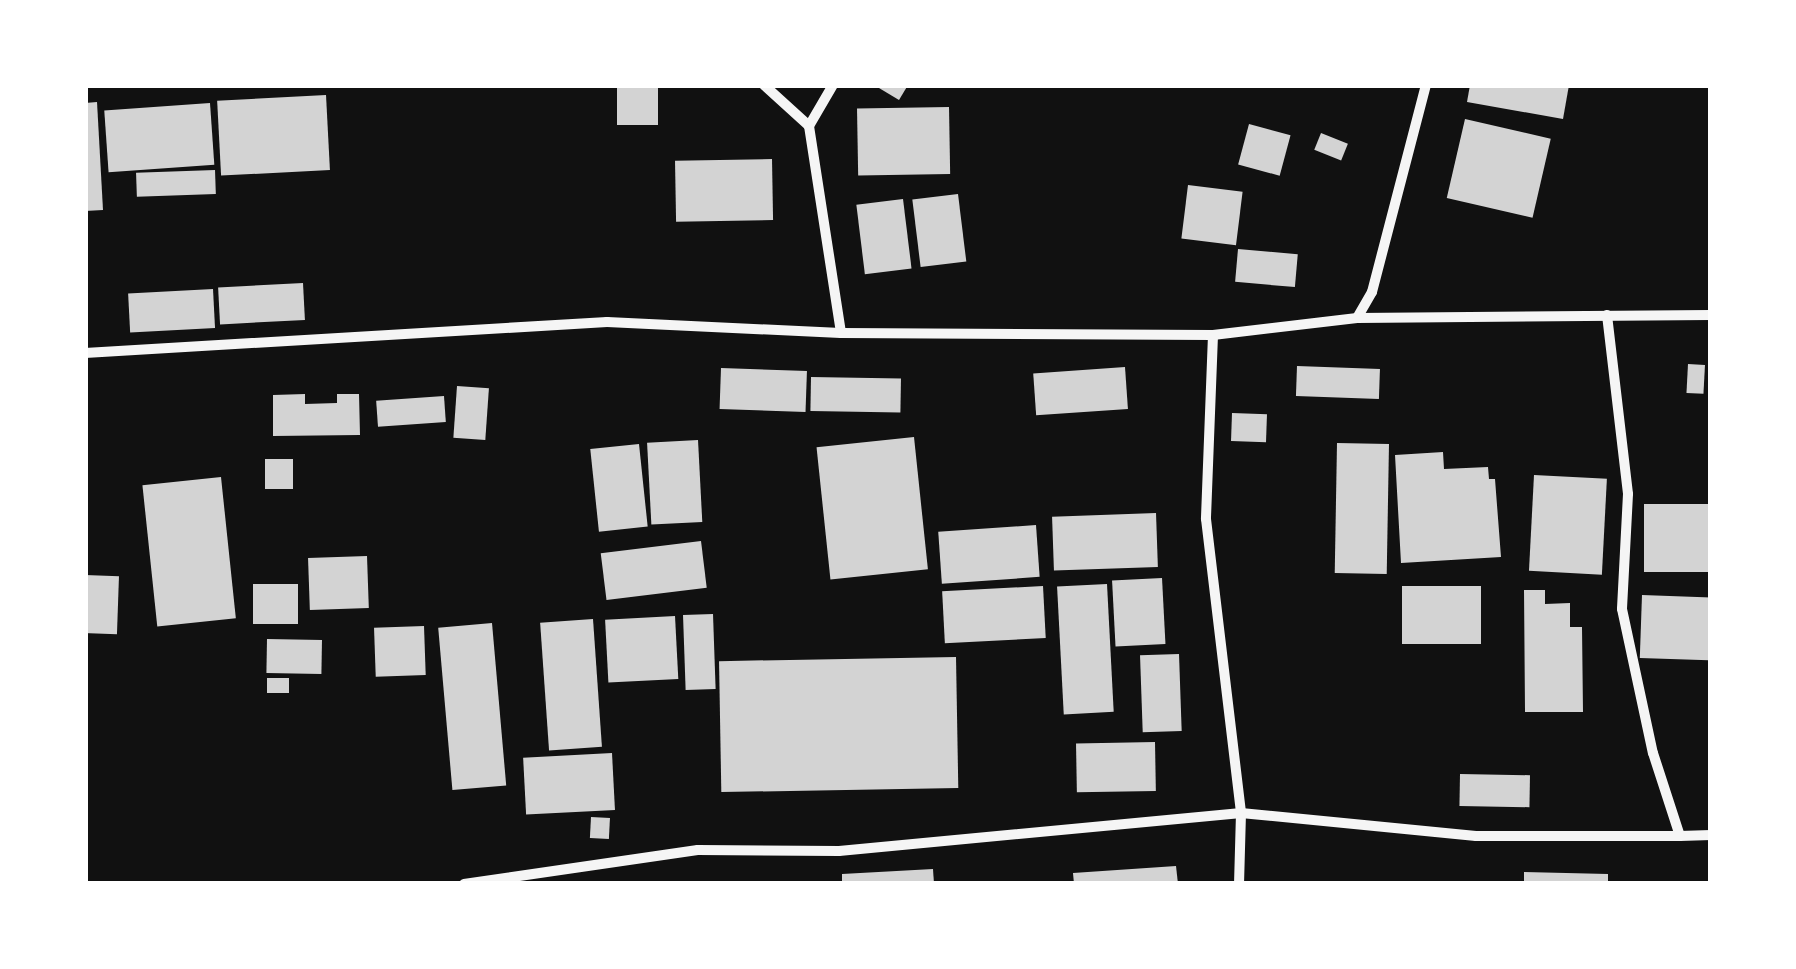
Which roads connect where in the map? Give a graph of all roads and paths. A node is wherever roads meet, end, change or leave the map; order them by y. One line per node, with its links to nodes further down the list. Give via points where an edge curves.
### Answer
1 (764, 85): 4 (street)
2 (834, 85): 4 (street)
3 (1426, 85): 7 (street, via 1372,292)
4 (809, 126): 8 (street)
5 (1607, 315): 6 (street); 7 (street); 13 (street, via 1628,494 1622,609 1653,753)
6 (1711, 315)
7 (1357, 318): 9 (street)
8 (841, 333): 9 (street); 10 (street, via 607,322)
9 (1213, 335): 11 (street, via 1206,519)
10 (85, 353)
11 (1240, 814): 13 (street, via 1476,836); 14 (street, via 839,851 698,850); 15 (street)
12 (1711, 835): 13 (street)
13 (1680, 836)
14 (464, 884)
15 (1240, 884)

